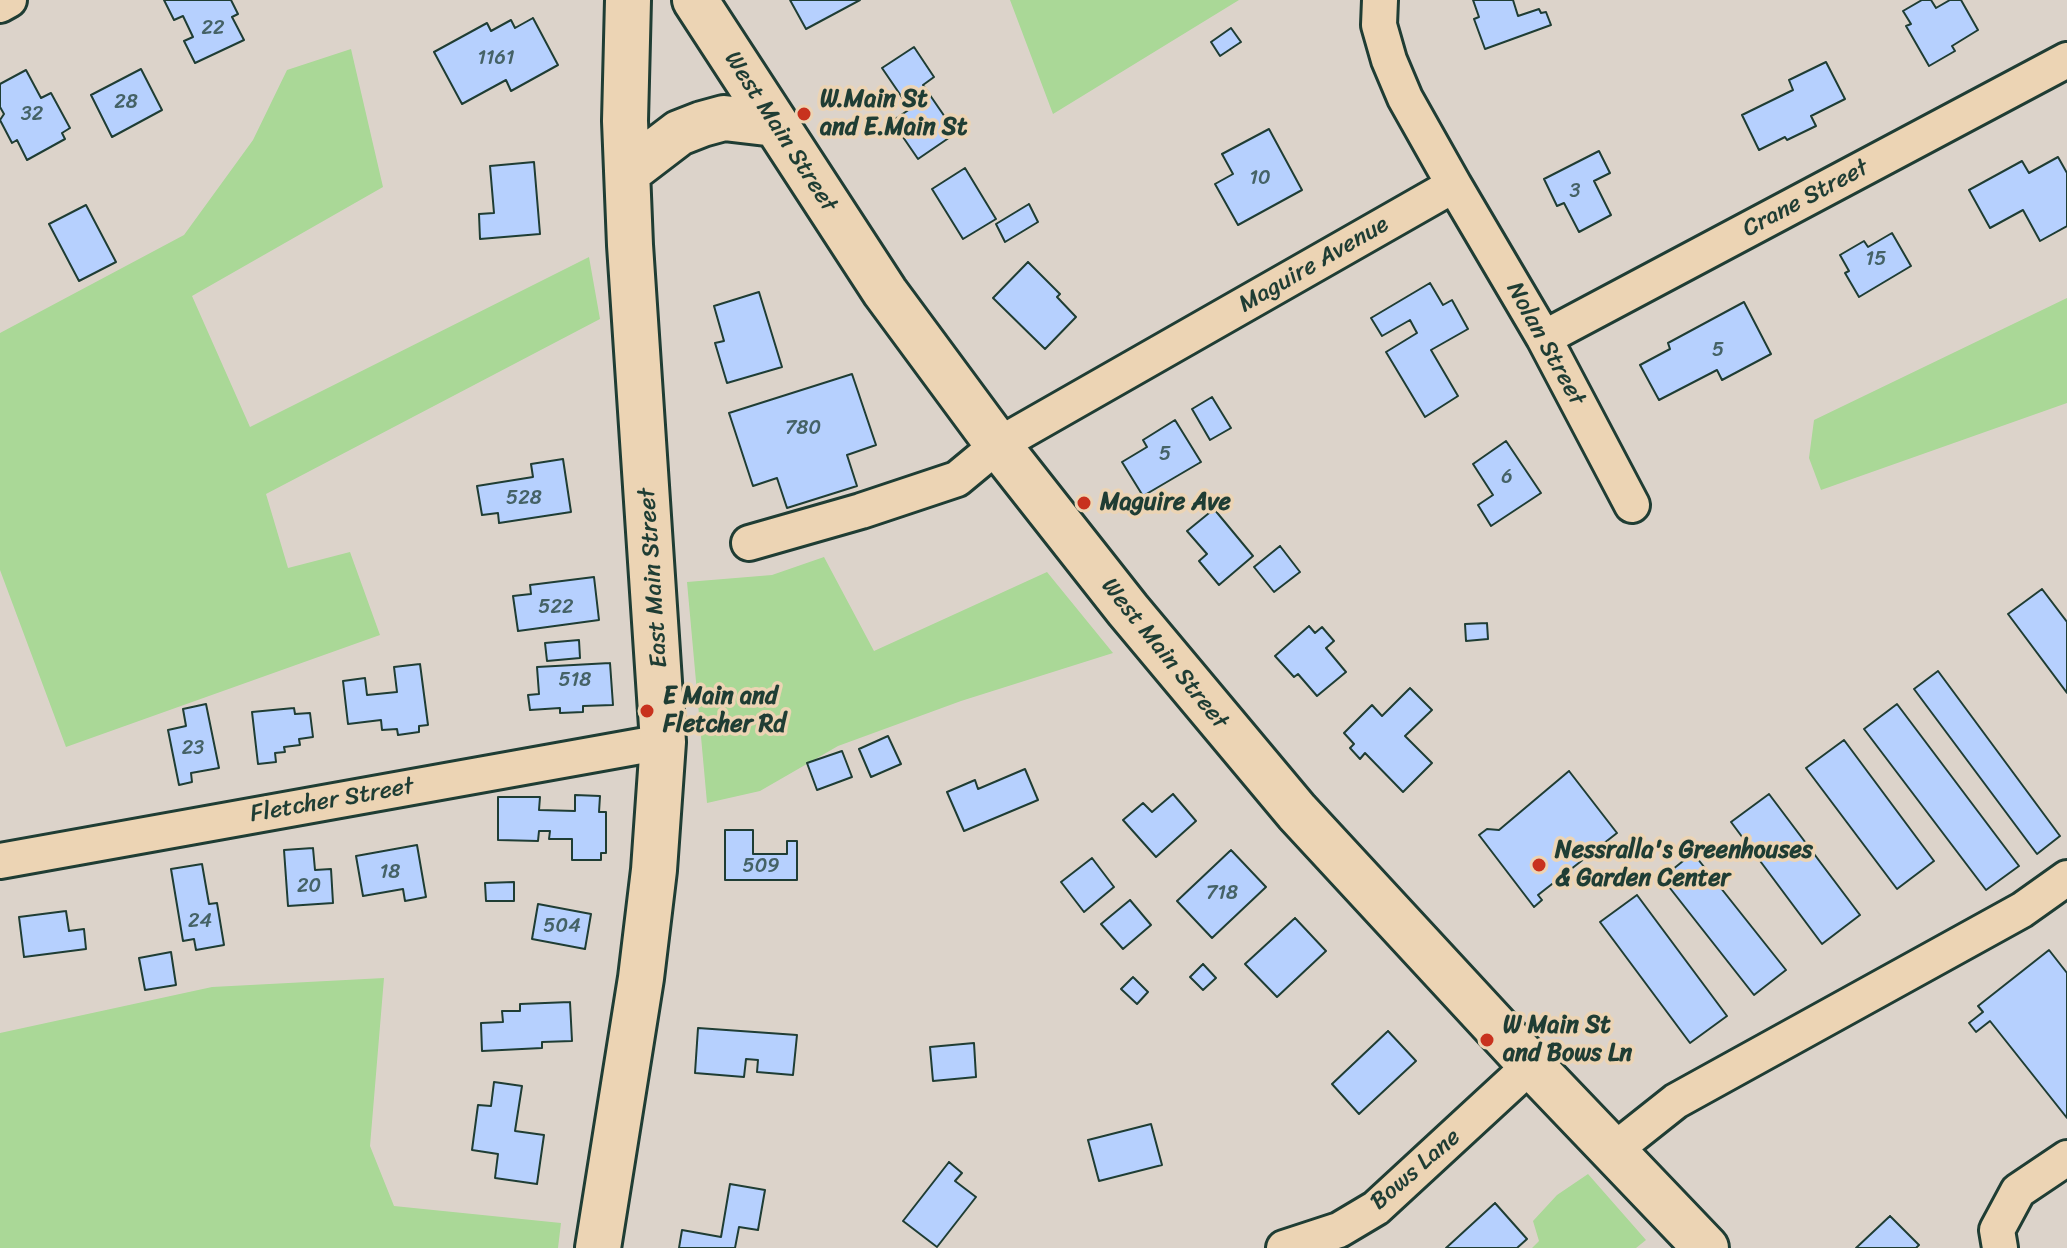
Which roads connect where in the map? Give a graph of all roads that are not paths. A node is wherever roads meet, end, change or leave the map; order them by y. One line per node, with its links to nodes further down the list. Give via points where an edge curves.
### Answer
1 (9, 0): 5 (street)
2 (628, 0): 8 (main road, East Main Street)
3 (695, 0): 7 (main road, West Main Street)
4 (1380, 0): 9 (street, via 1379,25 1389,60)
5 (0, 5)
6 (2067, 60): 10 (street, Crane Street)
7 (775, 124): 8 (main road, via 724,118 702,124 679,133); 11 (main road, West Main Street, via 885,292)
8 (628, 172): 14 (main road, East Main Street)
9 (1454, 185): 10 (street, Nolan Street); 11 (street, Maguire Avenue)
10 (1544, 338): 12 (street, Nolan Street)
11 (998, 445): 13 (street, Maguire Avenue, via 957,479); 17 (main road, West Main Street, via 1249,758)
12 (1632, 505)
13 (749, 543)
14 (663, 742): 15 (street, Fletcher Street); 20 (main road, East Main Street, via 641,978)
15 (0, 861)
16 (2067, 878): 18 (street, via 2022,910 1676,1101)
17 (1531, 1065): 18 (main road, West Main Street); 21 (street, Bows Lane, via 1376,1208 1339,1230)
18 (1613, 1151): 22 (main road, West Main Street)
19 (2067, 1158): 23 (street, via 2018,1191 1997,1230)
20 (598, 1248)
21 (1284, 1248)
22 (1706, 1248)
23 (2000, 1248)

